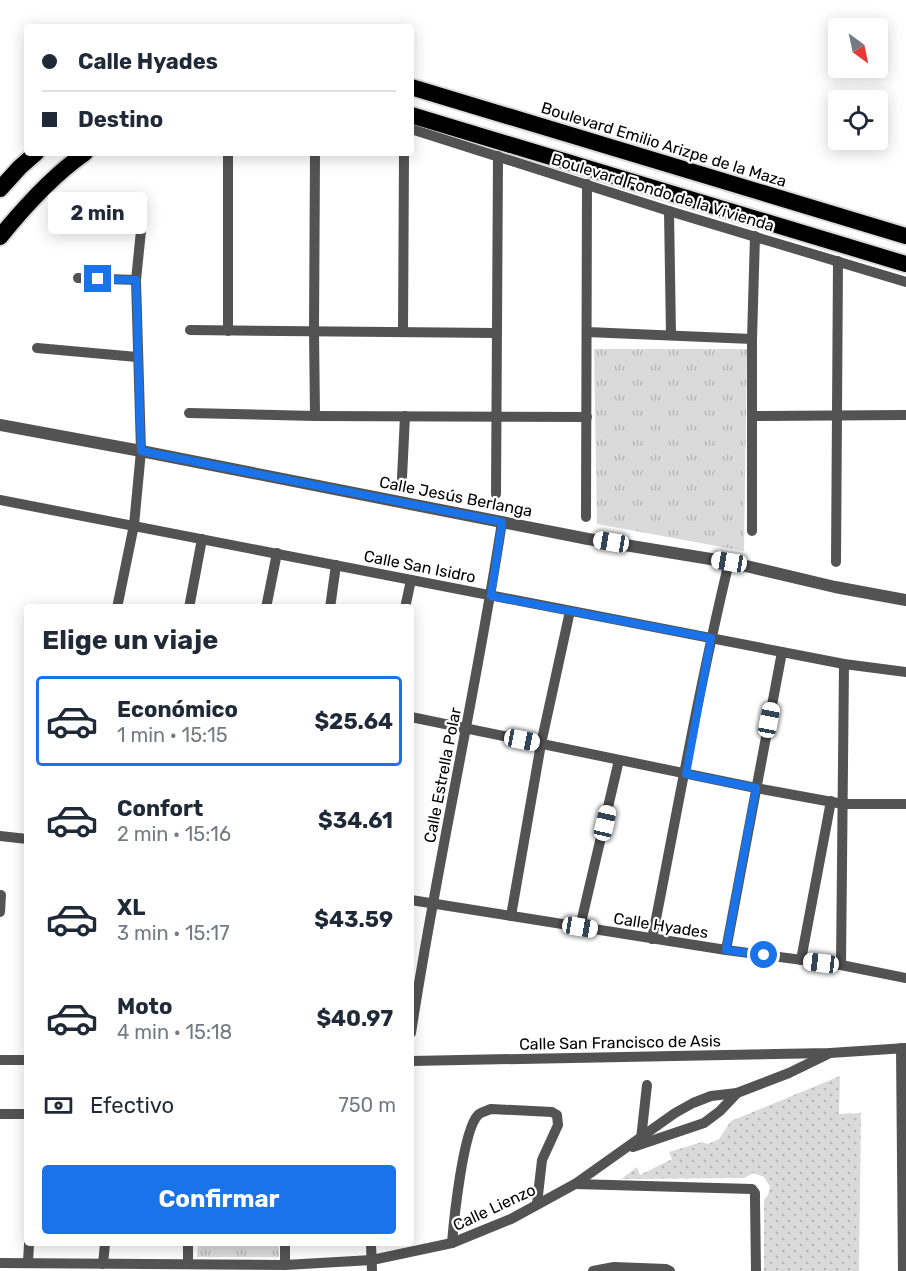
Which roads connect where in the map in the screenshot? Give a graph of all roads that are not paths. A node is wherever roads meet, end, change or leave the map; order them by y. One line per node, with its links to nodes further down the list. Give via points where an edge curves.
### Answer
1 (414, 88): 15 (highway, Boulevard Emilio Arizpe de la Maza)
2 (414, 116): 18 (highway)
3 (414, 130): 9 (street, Boulevard Fondo de la Vivienda)
4 (32, 156): 11 (highway)
5 (81, 156): 16 (highway, via 42,189)
6 (228, 156): 23 (street)
7 (315, 156): 24 (street)
8 (404, 156): 25 (street)
9 (498, 156): 10 (street, Boulevard Fondo de la Vivienda); 27 (street)
10 (587, 184): 12 (street, Boulevard Fondo de la Vivienda); 26 (street)
11 (0, 189)
12 (669, 211): 14 (street, Boulevard Fondo de la Vivienda); 28 (street)
13 (142, 221): 20 (street)
14 (755, 236): 17 (street, Boulevard Fondo de la Vivienda); 29 (street)
15 (906, 236)
16 (0, 237)
17 (838, 261): 21 (street, Boulevard Fondo de la Vivienda); 33 (street)
18 (906, 264)
19 (78, 278): 20 (street)
20 (136, 280): 31 (street)
21 (906, 282)
22 (190, 330): 23 (street)
23 (228, 332): 24 (street)
24 (314, 332): 25 (street); 36 (street)
25 (403, 332): 27 (street)
26 (587, 332): 28 (street); 39 (street)
27 (497, 333): 34 (street)
28 (671, 335): 29 (street)
29 (752, 339): 38 (street)
30 (37, 348): 31 (street)
31 (137, 357): 41 (street)
32 (189, 412): 36 (street)
33 (836, 414): 35 (street); 38 (street); 52 (street)
34 (497, 415): 37 (street); 39 (street); 43 (street)
35 (906, 415)
36 (315, 416): 37 (street)
37 (405, 416): 42 (street)
38 (754, 416): 48 (street)
39 (587, 417): 45 (street)
40 (0, 425): 41 (street, Calle Jesús Berlanga)
41 (141, 451): 46 (street, Calle Jesús Berlanga); 47 (street)
42 (402, 478)
43 (496, 494)
44 (0, 500): 47 (street, Calle San Isidro)
45 (586, 517)
46 (502, 522): 51 (street, Calle Jesús Berlanga); 55 (street, Calle Estrella Polar)
47 (134, 525): 49 (street, Calle San Isidro); 57 (street)
48 (752, 531)
49 (202, 539): 50 (street, Calle San Isidro); 58 (street)
50 (277, 553): 53 (street, Calle San Isidro); 59 (street)
51 (729, 562): 56 (street, Calle Jesús Berlanga); 63 (street)
52 (836, 562)
53 (336, 565): 54 (street, Calle San Isidro); 60 (street)
54 (411, 580): 55 (street, Calle San Isidro); 61 (street)
55 (491, 596): 62 (street, Calle San Isidro); 68 (street, Calle Estrella Polar)
56 (906, 600)
57 (118, 604)
58 (190, 604)
59 (267, 604)
60 (331, 604)
61 (406, 604)
62 (570, 611): 63 (street, Calle San Isidro); 69 (street)
63 (711, 638): 64 (street, Calle San Isidro); 71 (street)
64 (782, 652): 65 (street, Calle San Isidro); 72 (street)
65 (844, 664): 66 (street, Calle San Isidro); 74 (street)
66 (906, 672)
67 (414, 718): 68 (street)
68 (466, 729): 69 (street); 80 (street, Calle Estrella Polar)
69 (541, 744): 70 (street); 82 (street)
70 (620, 760): 71 (street); 83 (street)
71 (686, 774): 72 (street); 84 (street)
72 (756, 788): 73 (street); 85 (street)
73 (831, 801): 74 (street); 86 (street)
74 (843, 804): 75 (street); 87 (street)
75 (906, 804)
76 (0, 836): 77 (street)
77 (24, 839)
78 (1, 895): 81 (street)
79 (414, 901): 80 (street, Calle Hyades)
80 (433, 904): 82 (street, Calle Hyades); 88 (street, Calle Estrella Polar)
81 (0, 912)
82 (511, 916): 83 (street, Calle Hyades)
83 (580, 927): 84 (street, Calle Hyades)
84 (651, 939): 85 (street, Calle Hyades)
85 (726, 950): 86 (street, Calle Hyades)
86 (801, 960): 87 (street, Calle Hyades)
87 (841, 965): 89 (street, Calle Hyades)
88 (416, 968): 90 (street, Calle Estrella Polar)
89 (906, 978)
90 (414, 994)
91 (904, 1048): 92 (street, Calle San Francisco de Asis); 118 (street)
92 (830, 1053): 95 (street, Calle San Francisco de Asis); 97 (street, Calle Lienzo)
93 (0, 1060): 94 (street)
94 (24, 1060)
95 (414, 1060)
96 (647, 1085): 100 (street)
97 (737, 1093): 100 (street, Calle Lienzo, via 693,1103); 100 (street, Calle Lienzo, via 705,1123)
98 (0, 1114): 99 (street)
99 (24, 1114)
100 (641, 1142): 101 (street, Calle Lienzo)
101 (575, 1184): 102 (street, Calle Lienzo); 117 (street, via 752,1189)
102 (537, 1204): 103 (street, Calle Lienzo); 103 (street, via 542,1160 558,1125 556,1115 484,1111 475,1119 466,1147)
103 (452, 1243): 114 (street, Calle Lienzo)
104 (29, 1246): 109 (street)
105 (105, 1246): 112 (street)
106 (188, 1246): 111 (street)
107 (285, 1246): 113 (street)
108 (371, 1246): 114 (street)
109 (28, 1262): 110 (street, Calle Lienzo); 112 (street, Calle Lienzo)
110 (0, 1263)
111 (188, 1263): 112 (street, Calle Lienzo); 113 (street, Calle Lienzo)
112 (103, 1264)
113 (285, 1265): 114 (street, Calle Lienzo)
114 (372, 1266)
115 (593, 1271): 116 (street, via 614,1267)
116 (670, 1271)
117 (756, 1271)
118 (903, 1271)

